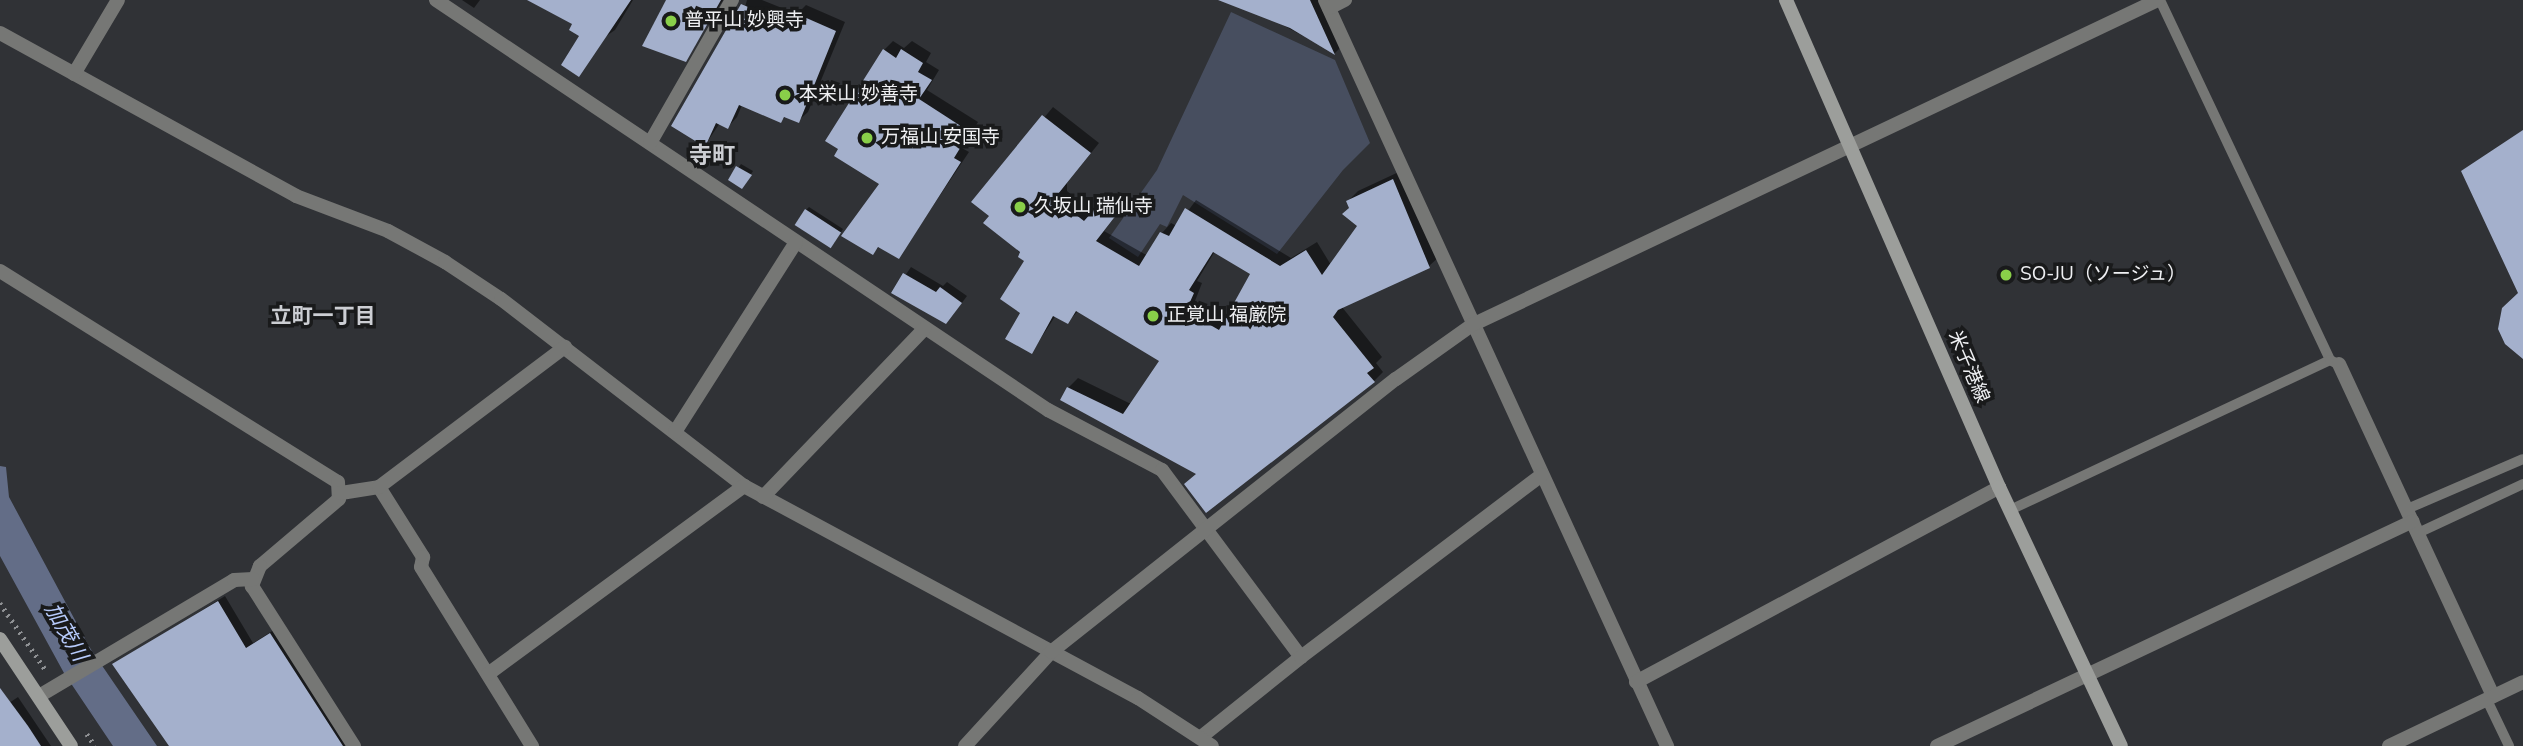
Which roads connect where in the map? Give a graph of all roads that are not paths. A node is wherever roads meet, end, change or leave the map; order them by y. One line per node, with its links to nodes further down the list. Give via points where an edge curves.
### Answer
1 (118, 0): 9 (street)
2 (436, 0): 11 (street)
3 (732, 0): 11 (street)
4 (1345, 0): 7 (street)
5 (1786, 0): 10 (main road, 米子港線)
6 (2159, 0): 10 (street); 17 (lane)
7 (1327, 4): 14 (street)
8 (0, 33): 9 (street)
9 (74, 74): 16 (street, via 296,196 388,231 445,262)
10 (1851, 142): 14 (street); 24 (main road, 米子港線)
11 (650, 143): 12 (street)
12 (796, 242): 15 (street); 18 (street)
13 (0, 271): 25 (street, via 335,479)
14 (1472, 325): 20 (street); 29 (street, via 1396,379)
15 (925, 329): 26 (street); 29 (street, via 1048,410 1161,470)
16 (565, 347): 18 (street); 23 (street)
17 (2335, 362): 27 (lane); 28 (street)
18 (675, 432): 22 (street)
19 (2523, 459): 28 (lane)
20 (1542, 475): 33 (street); 36 (street)
21 (2523, 484): 28 (lane)
22 (744, 486): 26 (street); 34 (street)
23 (379, 487): 25 (street); 34 (street)
24 (1998, 487): 27 (main road, 米子港線); 36 (street)
25 (341, 493): 30 (street, via 336,503 260,566)
26 (763, 497): 32 (street)
27 (2010, 510): 35 (main road, 米子港線)
28 (2413, 521): 35 (street); 39 (street)
29 (1207, 530): 32 (street); 33 (street)
30 (253, 579): 38 (street, via 234,580 104,659 55,681); 42 (street, via 256,593)
31 (0, 639): 38 (main road)
32 (1051, 652): 40 (street, via 1138,698); 44 (street)
33 (1301, 657): 40 (street)
34 (488, 674): 43 (street)
35 (2088, 676): 46 (street); 47 (main road, 米子港線)
36 (1636, 682): 45 (street)
37 (2523, 682): 39 (street)
38 (39, 696): 41 (main road)
39 (2490, 698): 48 (street); 49 (lane)
40 (1206, 742)
41 (71, 746)
42 (354, 746)
43 (532, 746)
44 (965, 746)
45 (1667, 746)
46 (1937, 746)
47 (2121, 746)
48 (2389, 746)
49 (2509, 746)

